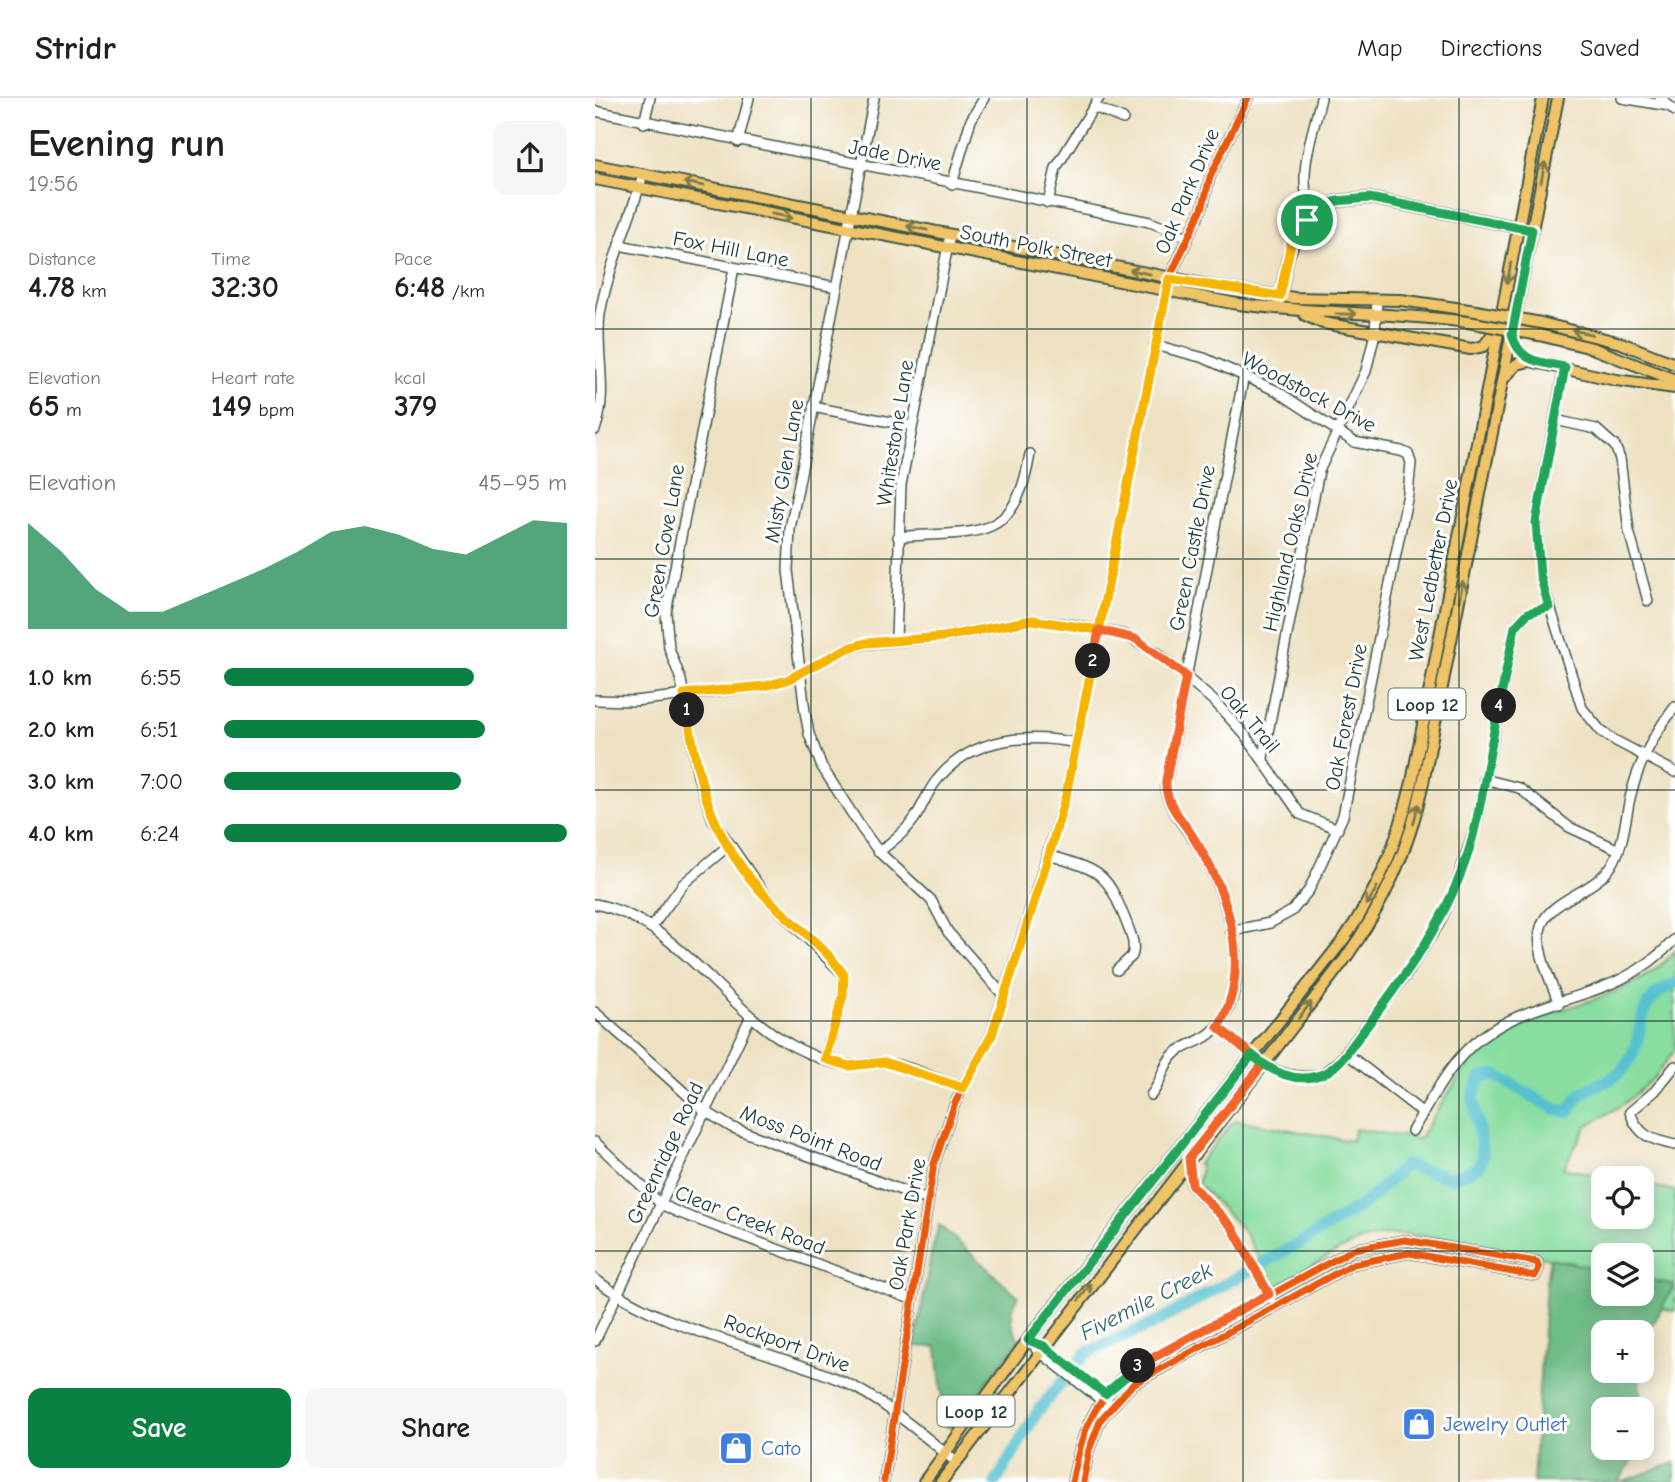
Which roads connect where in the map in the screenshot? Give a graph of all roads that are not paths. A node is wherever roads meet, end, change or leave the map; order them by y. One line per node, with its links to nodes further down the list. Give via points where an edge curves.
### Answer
1 (650, 98): 15 (street)
2 (749, 98): 16 (street)
3 (874, 98): 17 (street, Misty Glen Lane)
4 (984, 98): 21 (street, via 971,120)
5 (1248, 98): 30 (street, Oak Park Drive, via 1210,177)
6 (1321, 98): 24 (street, via 1305,182 1306,199)
7 (1543, 98): 26 (main road, West Ledbetter Drive / Loop 12)
8 (1558, 98): 28 (main road, West Ledbetter Drive / Loop 12, one-way to 8)
9 (1622, 98): 12 (street)
10 (1660, 98): 12 (street)
11 (1096, 103): 14 (street); 23 (street, via 1056,168)
12 (1672, 108)
13 (595, 111): 15 (street, Jade Drive)
14 (1123, 119)
15 (645, 123): 16 (street, Jade Drive)
16 (738, 142): 17 (street, Jade Drive)
17 (860, 165): 21 (street, Jade Drive); 25 (street, Misty Glen Lane)
18 (595, 166): 19 (main road, South Polk Street)
19 (643, 174): 22 (street); 25 (main road, South Polk Street, one-way to 19)
20 (595, 179): 22 (main road, South Polk Street)
21 (951, 184): 23 (street, Jade Drive)
22 (639, 188): 27 (main road, South Polk Street, one-way to 27); 31 (street)
23 (1048, 203): 30 (street, Jade Drive, via 1150,222)
24 (1314, 213): 26 (main road, via 1337,201 1369,198); 38 (main road, via 1291,243)
25 (850, 215): 27 (street, Misty Glen Lane); 29 (main road, South Polk Street, one-way to 25)
26 (1518, 227): 28 (main road); 44 (main road, West Ledbetter Drive / Loop 12, one-way to 44)
27 (848, 228): 32 (main road, South Polk Street); 37 (street, Misty Glen Lane)
28 (1532, 230): 46 (main road, West Ledbetter Drive / Loop 12)
29 (950, 235): 32 (street, Whitestone Lane); 33 (main road, South Polk Street)
30 (1188, 237): 36 (street, Oak Park Drive)
31 (619, 245): 34 (street, Fox Hill Lane); 63 (street, via 600,313 601,412)
32 (948, 249): 35 (main road, South Polk Street); 62 (street, Whitestone Lane)
33 (1089, 261): 35 (main road); 36 (main road, South Polk Street, one-way to 33)
34 (734, 268): 37 (street, Fox Hill Lane); 76 (street, Green Cove Lane, via 666,612 669,648)
35 (1086, 275): 36 (main road, South Polk Street)
36 (1168, 284): 38 (main road, South Polk Street); 40 (main road, South Polk Street); 48 (street, Oak Park Drive)
37 (836, 287): 60 (street, Misty Glen Lane)
38 (1280, 296): 39 (main road, South Polk Street); 40 (main road)
39 (1377, 299): 42 (street, Highland Oaks Drive); 47 (main road, South Polk Street, one-way to 39, bridge, via 1476,311)
40 (1277, 309): 41 (main road, South Polk Street)
41 (1300, 312): 42 (main road, South Polk Street, one-way to 42); 45 (main road, via 1323,323)
42 (1377, 314): 43 (main road, South Polk Street); 45 (street, Highland Oaks Drive)
43 (1415, 316): 45 (main road, via 1394,320); 50 (main road, South Polk Street, bridge, via 1539,335)
44 (1500, 319): 49 (main road, via 1489,342); 56 (main road, West Ledbetter Drive / Loop 12)
45 (1375, 333): 49 (main road); 64 (street, Highland Oaks Drive, via 1360,387)
46 (1512, 334): 51 (main road, via 1519,353); 57 (main road, West Ledbetter Drive / Loop 12)
47 (1621, 343): 50 (main road); 52 (main road, South Polk Street)
48 (1155, 345): 55 (street, Woodstock Drive); 72 (street, Oak Park Drive)
49 (1471, 349): 56 (main road, via 1481,356)
50 (1616, 356): 54 (main road, via 1611,371); 58 (main road, South Polk Street)
51 (1530, 360): 53 (main road); 57 (main road, via 1517,364)
52 (1675, 364)
53 (1565, 367): 54 (main road); 61 (street)
54 (1601, 374): 59 (main road)
55 (1244, 375): 64 (street, Woodstock Drive); 75 (street, Green Castle Drive)
56 (1489, 377): 67 (main road, West Ledbetter Drive / Loop 12)
57 (1503, 380): 68 (main road, West Ledbetter Drive / Loop 12)
58 (1675, 380)
59 (1675, 388)
60 (813, 407): 62 (street); 74 (street, Misty Glen Lane, via 787,550)
61 (1555, 420): 70 (street, via 1596,429 1615,446 1629,531); 71 (street, via 1536,522 1540,575)
62 (912, 426): 69 (street, Whitestone Lane, via 901,485)
63 (595, 430)
64 (1337, 431): 66 (street, Woodstock Drive, via 1361,445); 81 (street, Highland Oaks Drive, via 1315,489)
65 (1030, 454): 69 (street, via 1017,499 996,526)
66 (1408, 454): 85 (street, Oak Forest Drive, via 1408,494)
67 (1473, 463): 68 (main road); 84 (main road, West Ledbetter Drive / Loop 12)
68 (1486, 466): 84 (main road, West Ledbetter Drive / Loop 12, one-way to 68)
69 (898, 537): 73 (street, Whitestone Lane)
70 (1648, 601)
71 (1549, 607): 80 (street, via 1583,708 1601,731); 83 (street, via 1528,613 1515,627)
72 (1099, 630): 73 (street, Oak Trail, via 1032,620 944,637); 75 (street, Oak Trail, via 1136,639); 79 (street, Oak Park Drive)
73 (895, 639): 74 (street, Oak Trail, via 846,649)
74 (800, 673): 76 (street, Oak Trail, via 765,686); 88 (street, Misty Glen Lane, via 815,751)
75 (1186, 676): 81 (street, Oak Trail); 92 (street, Green Castle Drive, via 1166,797 1205,857)
76 (684, 694): 77 (street, Oak Trail, via 634,701); 86 (street, Green Cove Lane, via 704,799)
77 (595, 700)
78 (1675, 707): 80 (street)
79 (1077, 743): 88 (street, via 1015,738 960,760 938,779 905,831); 89 (street, Oak Park Drive)
80 (1645, 755): 82 (street); 87 (street)
81 (1263, 758): 85 (street, Oak Trail, via 1300,814)
82 (1675, 772)
83 (1484, 779): 87 (street, via 1519,788 1569,827); 100 (street, via 1470,847 1439,924)
84 (1417, 783): 101 (main road, West Ledbetter Drive / Loop 12, one-way to 101, via 1368,903); 103 (main road, West Ledbetter Drive / Loop 12, one-way to 84, via 1374,918 1400,864)
85 (1338, 829): 92 (street, Oak Forest Drive, via 1309,890 1292,911 1270,923)
86 (729, 846): 91 (street, via 683,884); 102 (street, Green Cove Lane, via 767,898 844,975 843,996)
87 (1619, 850): 96 (street, via 1601,878 1552,909 1541,926 1541,949)
88 (879, 852): 95 (street, Misty Glen Lane, via 931,900 948,932)
89 (1049, 855): 94 (street, via 1089,868 1110,883 1134,943 1132,956); 95 (street, Oak Park Drive)
90 (595, 904): 91 (street, via 618,910)
91 (650, 928): 98 (street)
92 (1231, 931): 99 (street, Green Castle Drive, via 1235,988)
93 (1675, 939): 96 (street, via 1624,979)
94 (1117, 970)
95 (1004, 996): 105 (street, Oak Park Drive, via 985,1050)
96 (1559, 1004): 108 (street, via 1516,1018 1480,1038)
97 (595, 1012): 107 (street, Moss Point Road)
98 (750, 1018): 102 (street); 107 (street, Greenridge Road)
99 (1218, 1027): 101 (street); 106 (street, via 1174,1054)
100 (1346, 1053): 103 (street, via 1332,1069 1311,1077 1286,1075); 108 (street)
101 (1252, 1055): 103 (street); 120 (main road, West Ledbetter Drive / Loop 12)
102 (825, 1059): 105 (street, via 849,1066 884,1062)
103 (1263, 1064): 112 (main road, West Ledbetter Drive / Loop 12)
104 (1675, 1066): 111 (street, via 1630,1112 1634,1124 1651,1140)
105 (963, 1088): 113 (street, Oak Park Drive, via 940,1143)
106 (1151, 1095)
107 (705, 1111): 113 (street, Moss Point Road, via 754,1138); 114 (street, Greenridge Road)
108 (1423, 1113): 109 (street)
109 (1412, 1131)
110 (595, 1142): 114 (street, Clear Creek Road)
111 (1675, 1144)
112 (1189, 1158): 116 (street, via 1192,1185 1242,1242); 122 (main road, West Ledbetter Drive / Loop 12, one-way to 112)
113 (928, 1199): 118 (street, Oak Park Drive)
114 (661, 1204): 117 (street, Greenridge Road); 118 (street, Clear Creek Road, via 701,1223)
115 (595, 1279): 117 (street, Rockport Drive)
116 (1269, 1294): 119 (street); 119 (street, via 1354,1249 1405,1240 1537,1262 1539,1268 1535,1276 1409,1254 1389,1255 1353,1264); 123 (street, via 1136,1367)
117 (617, 1295): 121 (street, Greenridge Road); 125 (street, Rockport Drive, via 840,1380)
118 (911, 1299): 125 (street, Oak Park Drive)
119 (1275, 1305): 124 (street, via 1145,1375)
120 (1028, 1340): 122 (street); 126 (main road, West Ledbetter Drive / Loop 12)
121 (595, 1341)
122 (1046, 1353): 123 (street); 127 (main road, West Ledbetter Drive / Loop 12)
123 (1100, 1395): 124 (street); 131 (street, via 1081,1437)
124 (1111, 1405): 132 (street, via 1095,1431)
125 (894, 1415): 126 (street, Rockport Drive); 128 (street, Oak Park Drive)
126 (945, 1453): 127 (street, Rockport Drive); 129 (main road, West Ledbetter Drive / Loop 12)
127 (955, 1461): 130 (main road, West Ledbetter Drive / Loop 12)
128 (884, 1481)
129 (924, 1482)
130 (941, 1482)
131 (1072, 1482)
132 (1083, 1482)

